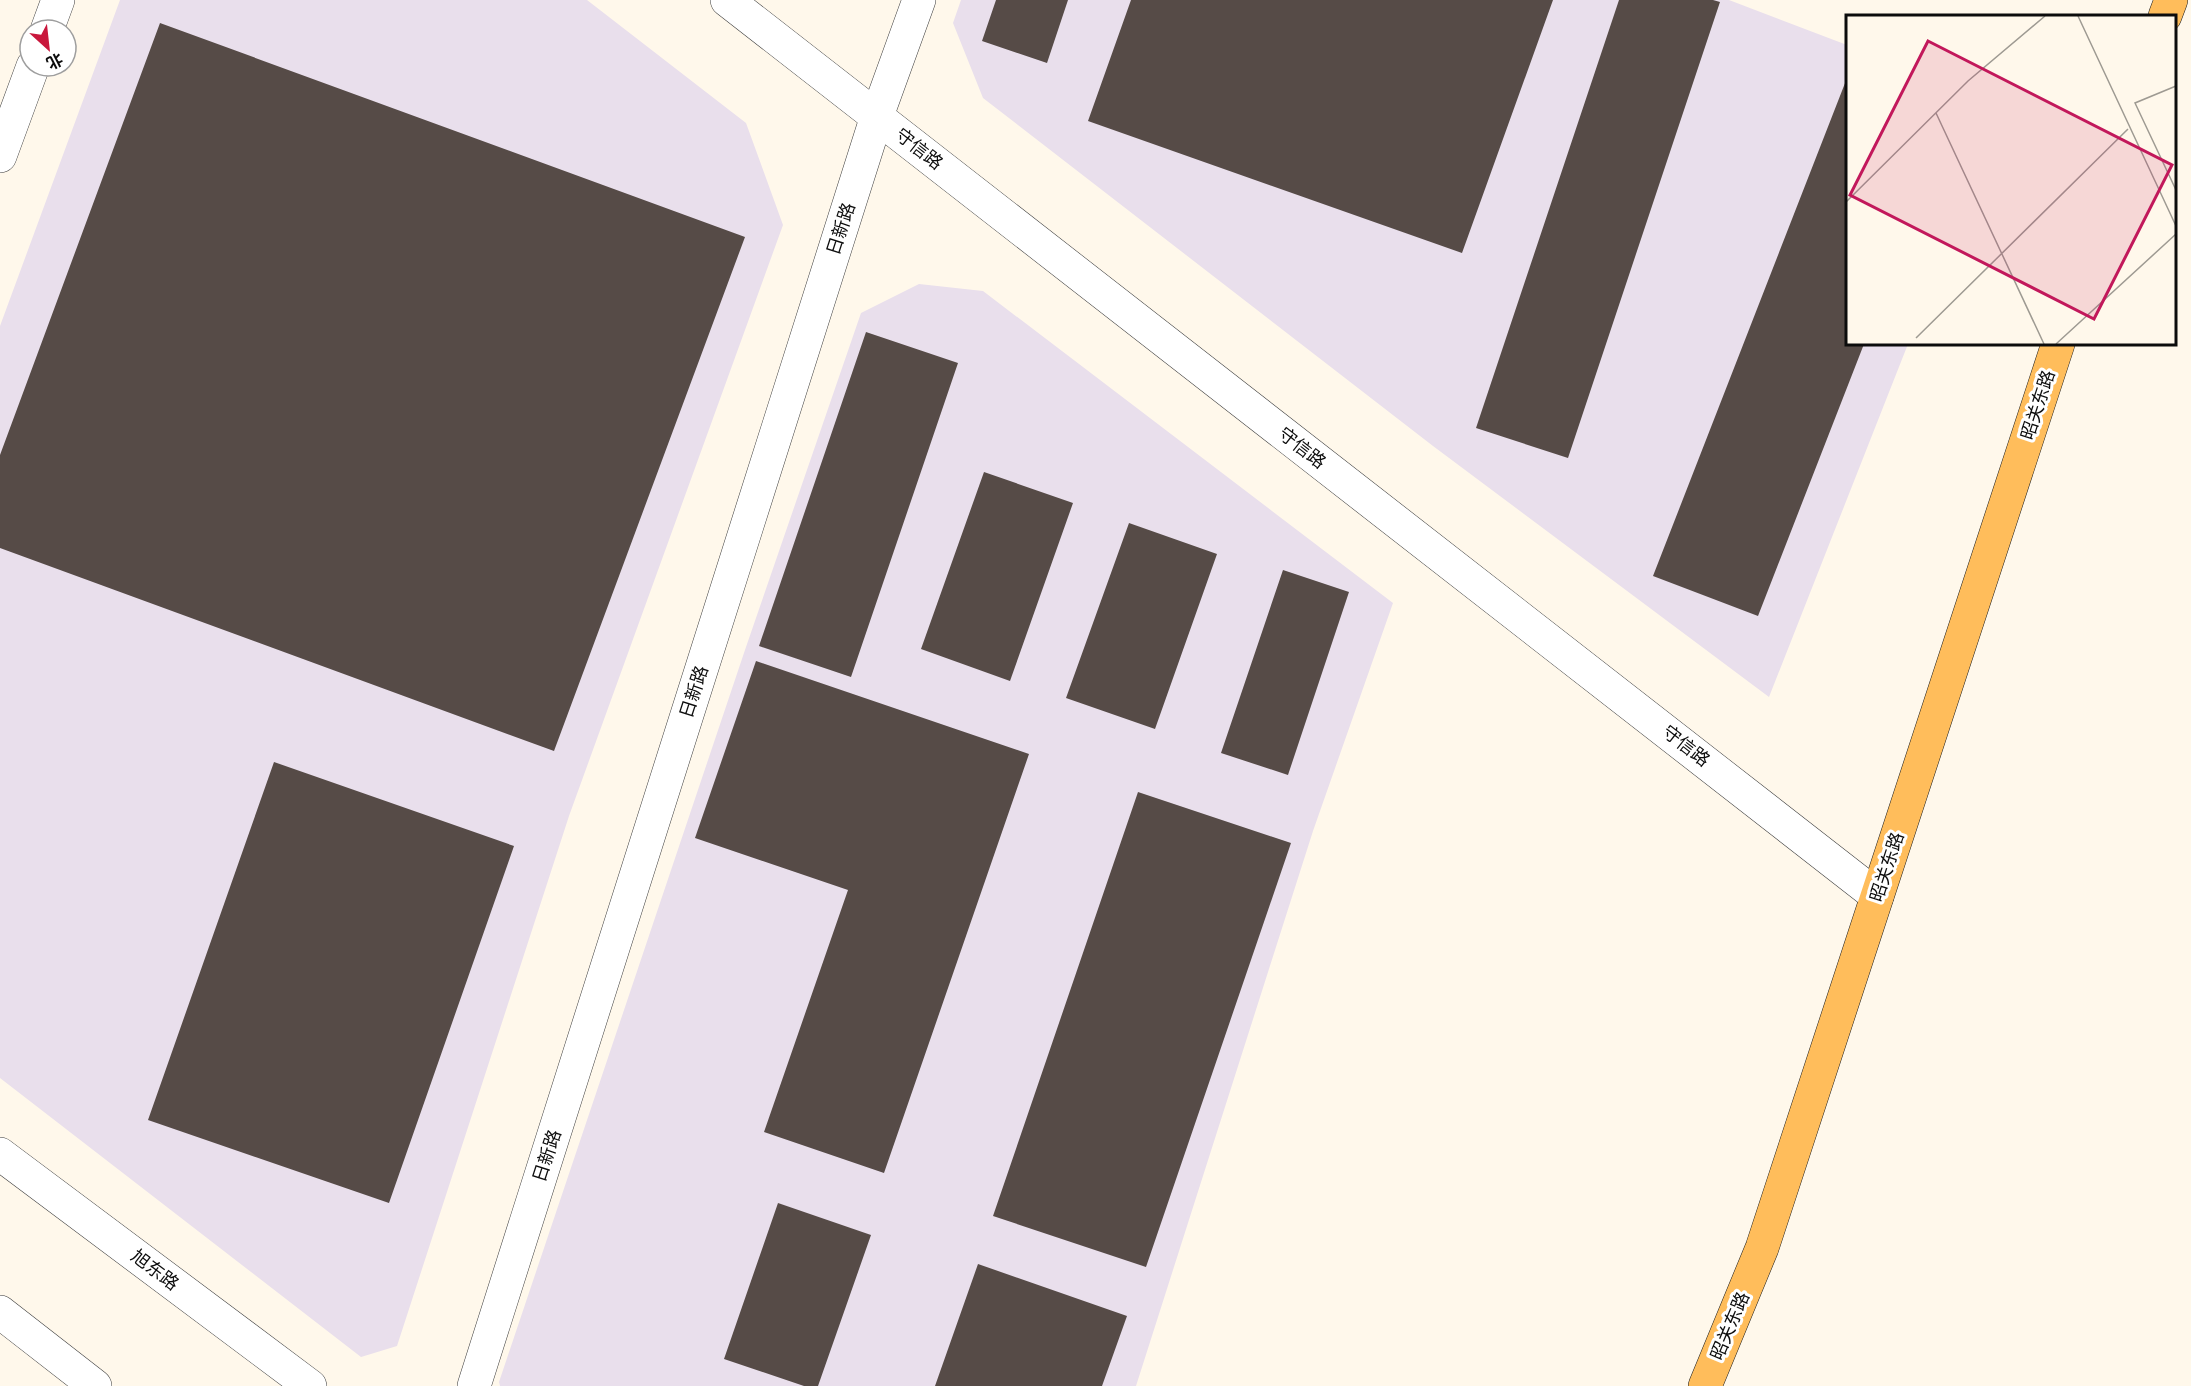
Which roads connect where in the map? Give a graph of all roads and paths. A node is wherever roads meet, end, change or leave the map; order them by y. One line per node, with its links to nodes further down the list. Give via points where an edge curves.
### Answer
1 (58, 0): 6 (street)
2 (727, 0): 8 (street, 守信路)
3 (919, 0): 8 (street, 日新路)
4 (2171, 0): 5 (main road)
5 (2165, 15)
6 (51, 18)
7 (29, 78): 9 (street)
8 (877, 116): 11 (street, 守信路); 16 (street, 日新路)
9 (0, 156)
10 (2058, 345): 11 (main road, 昭关东路)
11 (1877, 896): 17 (main road, 昭关东路, via 1762,1248)
12 (0, 1154): 15 (street, 旭东路)
13 (0, 1312): 14 (street)
14 (95, 1386)
15 (310, 1386)
16 (474, 1386)
17 (1705, 1386)

